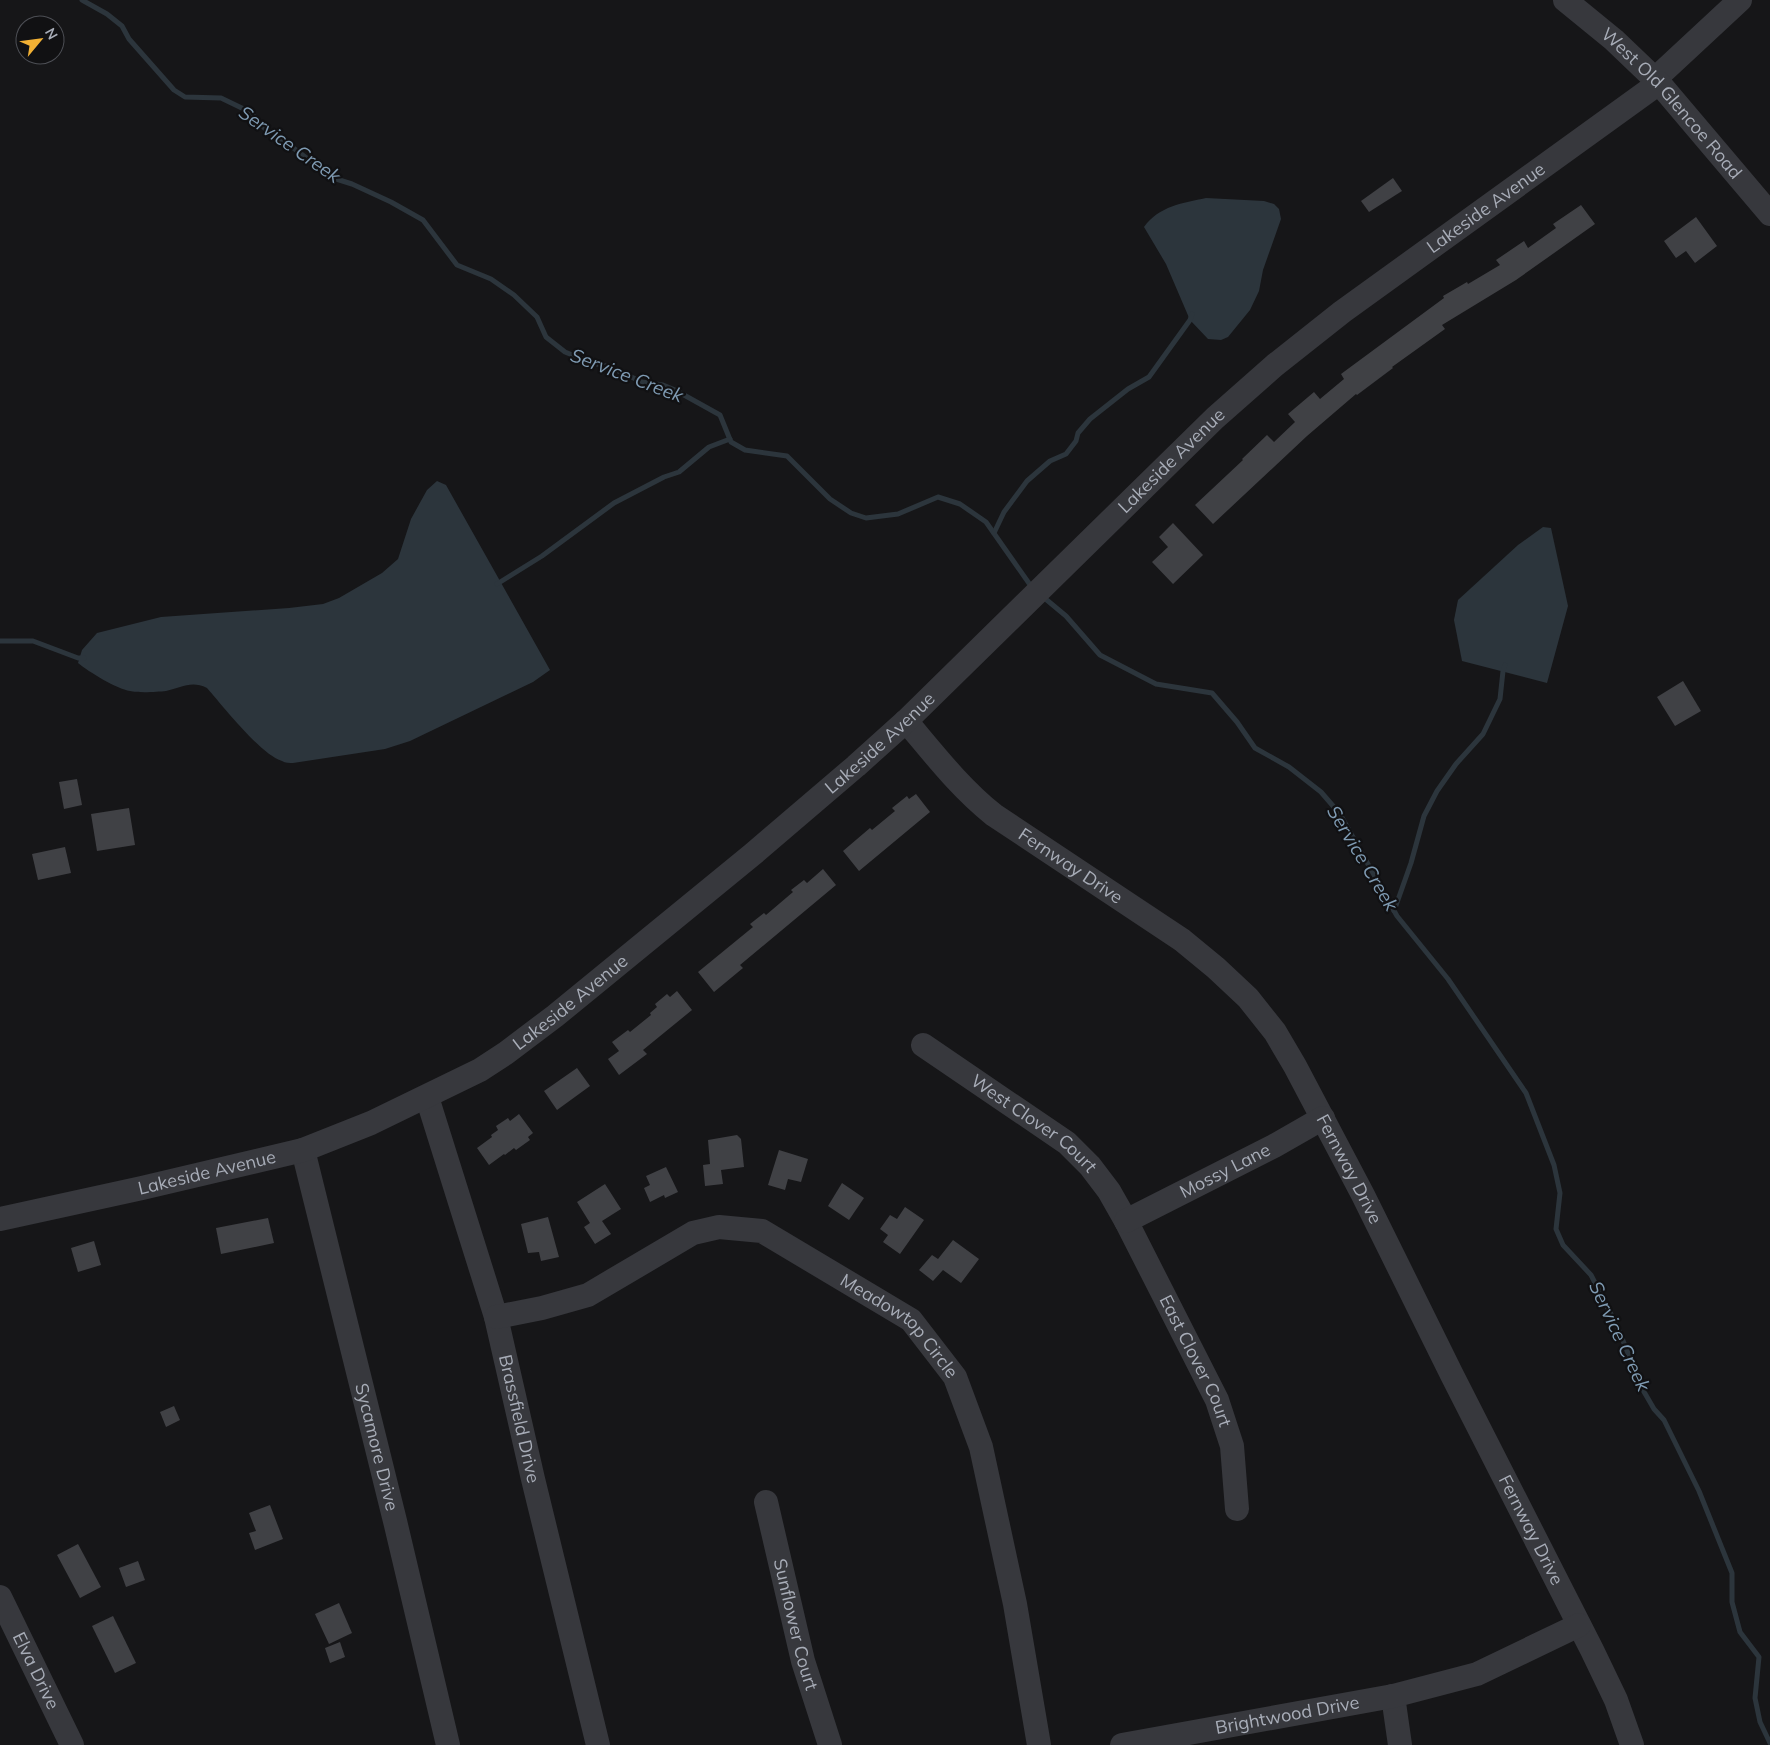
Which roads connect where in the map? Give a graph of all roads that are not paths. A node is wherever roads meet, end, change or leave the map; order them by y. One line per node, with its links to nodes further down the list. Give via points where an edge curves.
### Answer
1 (1565, 0): 3 (street, West Old Glencoe Road)
2 (1740, 0): 3 (street, Lakeside Avenue)
3 (1657, 81): 4 (street, West Old Glencoe Road); 5 (street, Lakeside Avenue, via 1342,312 1275,365 1209,425)
4 (1770, 214)
5 (906, 721): 7 (street, Lakeside Avenue, via 753,854 555,1016 480,1070); 8 (street, Fernway Drive, via 951,775 994,815 1182,940 1248,998 1275,1032)
6 (923, 1045): 11 (street, West Clover Court, via 1067,1143 1109,1191)
7 (428, 1097): 9 (street, Lakeside Avenue); 12 (street, Brassfield Drive)
8 (1324, 1118): 11 (street, Mossy Lane); 16 (street, Fernway Drive)
9 (302, 1150): 10 (street, Lakeside Avenue); 19 (street, Sycamore Drive)
10 (0, 1219)
11 (1126, 1221): 14 (street, East Clover Court, via 1217,1400 1232,1446)
12 (496, 1317): 20 (street, Brassfield Drive, via 532,1479); 22 (street, Meadowtop Circle, via 588,1295 693,1233 719,1227 762,1231 911,1320 954,1377 981,1447 1015,1604)
13 (766, 1502): 21 (street, Sunflower Court, via 803,1661)
14 (1237, 1510)
15 (0, 1597): 18 (street, Elva Drive)
16 (1579, 1625): 17 (street, Brightwood Drive, via 1477,1674); 25 (street, Fernway Drive, via 1616,1700)
17 (1393, 1696): 23 (street, Brightwood Drive); 24 (street)
18 (72, 1745)
19 (448, 1745)
20 (598, 1745)
21 (830, 1745)
22 (1039, 1745)
23 (1122, 1745)
24 (1400, 1745)
25 (1632, 1745)

